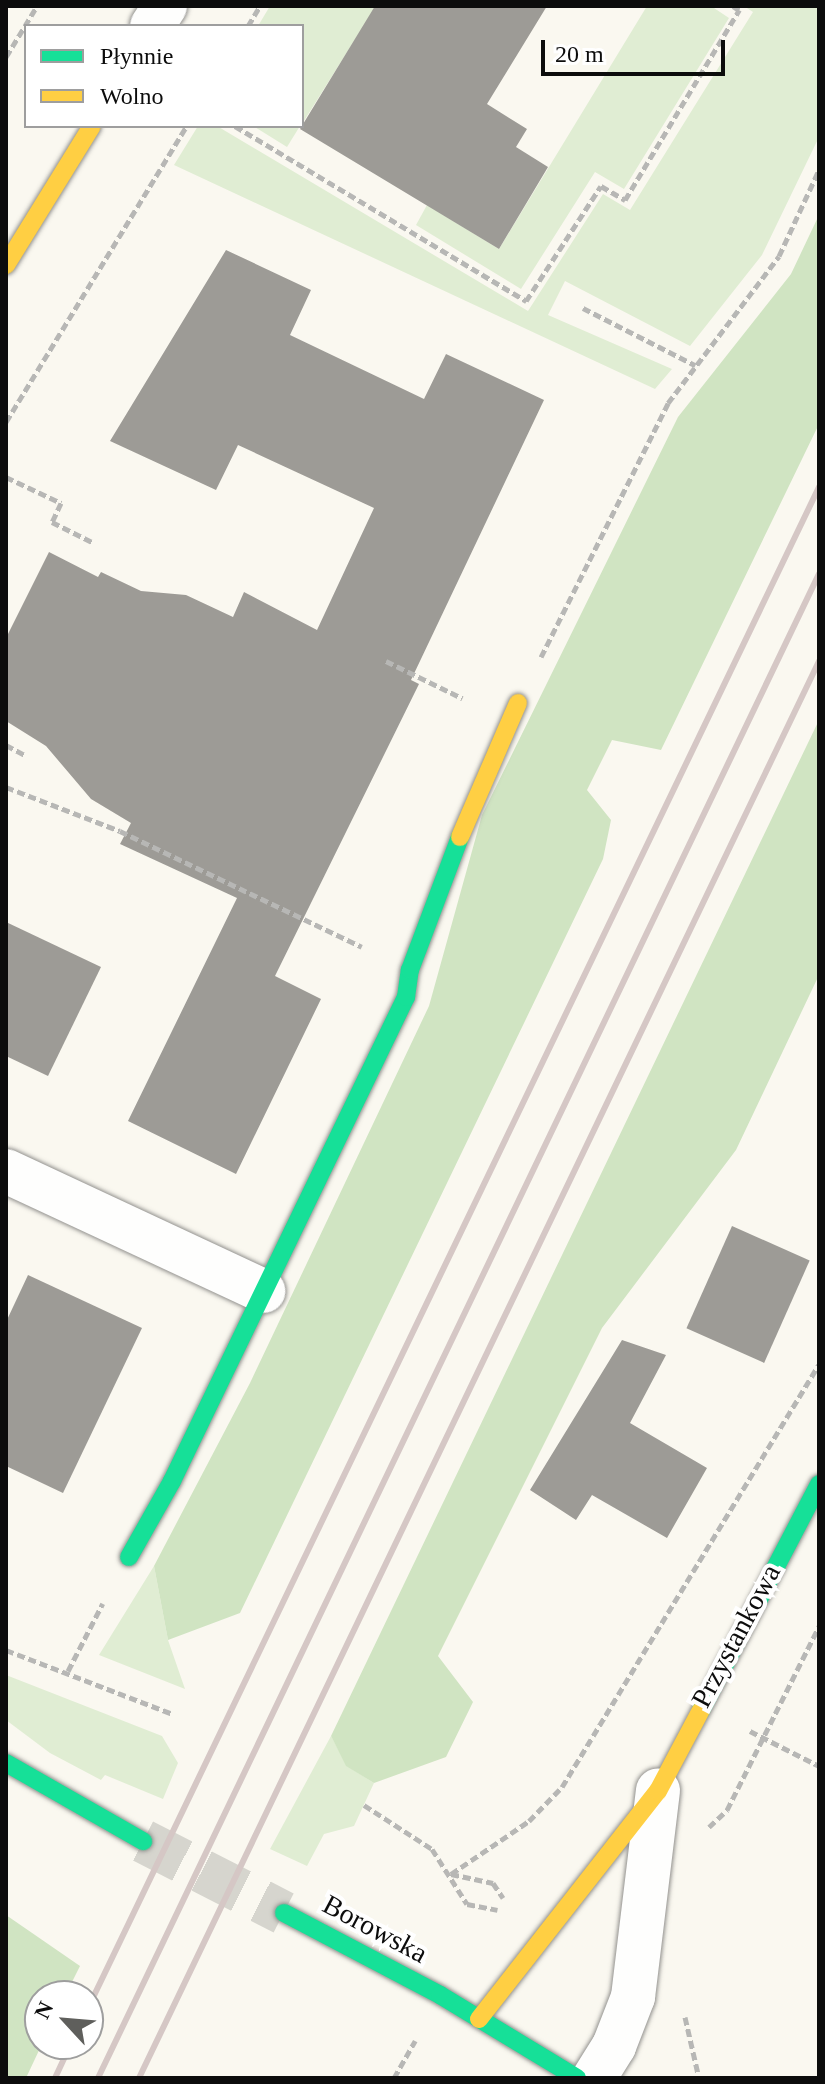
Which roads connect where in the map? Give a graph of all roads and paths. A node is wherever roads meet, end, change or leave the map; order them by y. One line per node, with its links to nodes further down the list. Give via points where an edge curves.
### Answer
1 (37, 6): 5 (path)
2 (165, 6): 6 (street)
3 (260, 6): 7 (path)
4 (733, 6): 12 (path, via 739,10 625,200 601,186 526,301)
5 (26, 24)
6 (153, 24)
7 (249, 24)
8 (24, 27): 9 (path)
9 (6, 57)
10 (91, 128): 14 (street)
11 (186, 128): 17 (path)
12 (238, 128)
13 (819, 170): 16 (path, via 779,256)
14 (6, 265)
15 (583, 308): 16 (path)
16 (695, 365): 22 (path, via 668,403)
17 (6, 422)
18 (6, 477): 19 (path, via 61,503 52,522)
19 (94, 543)
20 (386, 661): 21 (path)
21 (423, 679)
22 (518, 703): 26 (street, via 463,822)
23 (6, 745): 24 (path)
24 (25, 755)
25 (6, 787): 26 (path, via 120,831)
26 (410, 970): 28 (street, via 406,997)
27 (6, 1171): 28 (street)
28 (263, 1291): 32 (street, via 172,1481)
29 (819, 1365): 30 (path)
30 (816, 1375): 45 (path, via 562,1787 529,1821)
31 (819, 1484): 36 (street, Przystankowa)
32 (129, 1557): 35 (path)
33 (819, 1626): 38 (path)
34 (6, 1650): 35 (path)
35 (68, 1671): 37 (path)
36 (699, 1705): 38 (path); 41 (street, Przystankowa)
37 (173, 1714)
38 (763, 1737): 40 (path); 43 (path, via 727,1810)
39 (6, 1763): 44 (street)
40 (819, 1766)
41 (658, 1791): 50 (street, Przystankowa); 52 (street, Przystankowa, via 633,1997 614,2046)
42 (364, 1805): 45 (path, via 432,1849)
43 (706, 1830)
44 (143, 1841)
45 (451, 1874): 46 (path, via 493,1883); 48 (path, via 467,1904)
46 (506, 1903)
47 (284, 1913): 50 (street, Borowska)
48 (512, 1913)
49 (683, 2011): 53 (path)
50 (479, 2019): 51 (street, Borowska)
51 (577, 2078)
52 (594, 2078)
53 (699, 2078)

